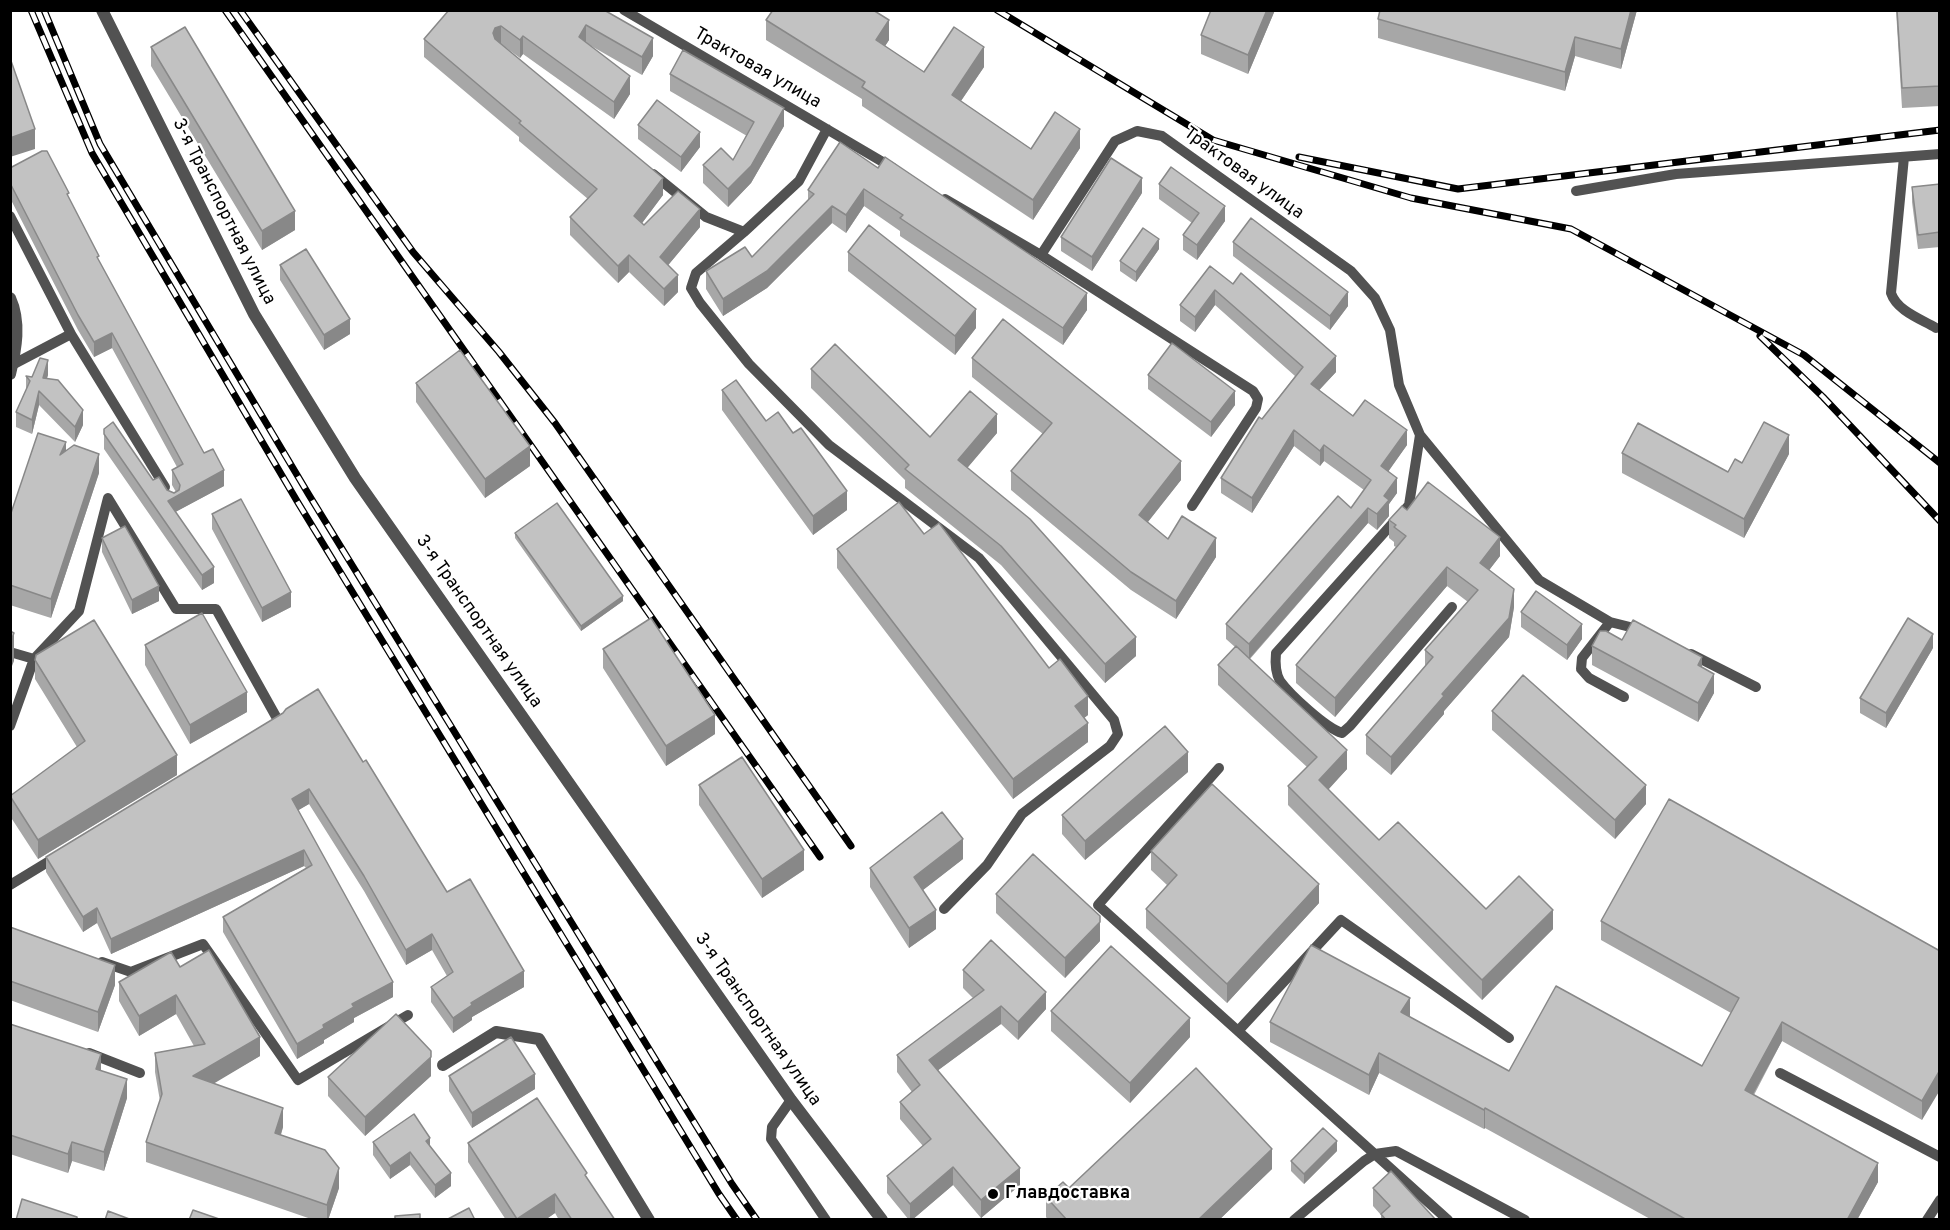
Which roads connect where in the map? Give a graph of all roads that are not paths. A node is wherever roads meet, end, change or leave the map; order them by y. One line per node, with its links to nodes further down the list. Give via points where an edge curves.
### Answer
1 (102, 10): 42 (street, 3-я Транспортная улица, via 254,314 355,478)
2 (624, 10): 3 (lane, Трактовая улица)
3 (827, 129): 7 (lane, Трактовая улица); 11 (lane, via 799,181)
4 (1940, 154): 5 (lane)
5 (1904, 157): 8 (lane, via 1676,174); 14 (lane, via 1892,293 1894,301 1905,310)
6 (643, 167): 11 (lane, via 706,217)
7 (898, 171)
8 (1575, 191)
9 (939, 195): 12 (lane)
10 (10, 216): 15 (lane)
11 (744, 232): 33 (lane, via 696,273 692,288 700,303 749,364 829,445 979,558 1113,720 1118,734 1110,746 1022,814 987,865)
12 (1041, 255): 17 (lane, Трактовая улица, via 1115,141 1137,131 1162,136 1351,271 1375,298 1390,330 1399,385); 19 (lane, via 1253,392 1258,399 1256,408)
13 (10, 298): 16 (street, via 16,323)
14 (1936, 328)
15 (71, 334): 16 (lane); 18 (lane)
16 (11, 369)
17 (1420, 435): 20 (lane, via 1409,505 1276,653 1275,667 1281,681 1308,709 1342,733); 21 (lane, Трактовая улица, via 1539,580)
18 (173, 501)
19 (1192, 506)
20 (1452, 607)
21 (1610, 622): 22 (lane, Трактовая улица, via 1636,627); 27 (lane, via 1582,658 1581,669 1589,678)
22 (1657, 637)
23 (1677, 647): 26 (lane)
24 (10, 652): 25 (lane)
25 (34, 659): 28 (lane); 29 (lane, via 79,611 108,498 176,609 216,609 279,722)
26 (1756, 687)
27 (1624, 697)
28 (10, 726)
29 (259, 734)
30 (1219, 768): 36 (lane, via 1098,905)
31 (70, 849): 32 (lane)
32 (10, 885)
33 (944, 909)
34 (87, 957): 35 (lane, via 131,972 203,944 298,1080)
35 (408, 1016)
36 (1238, 1031): 37 (lane, via 1341,920); 43 (lane)
37 (1509, 1038)
38 (74, 1047): 40 (lane)
39 (443, 1065): 46 (street, via 496,1032 539,1039)
40 (140, 1072)
41 (1780, 1073): 44 (lane)
42 (791, 1100): 47 (lane, via 772,1127 771,1139); 48 (street, 3-я Транспортная улица)
43 (1376, 1154): 49 (lane); 50 (lane); 51 (lane, via 1396,1151)
44 (1940, 1157)
45 (1940, 1200): 52 (lane)
46 (649, 1220)
47 (826, 1220)
48 (882, 1220)
49 (1294, 1220)
50 (1448, 1220)
51 (1525, 1220)
52 (1927, 1220)

